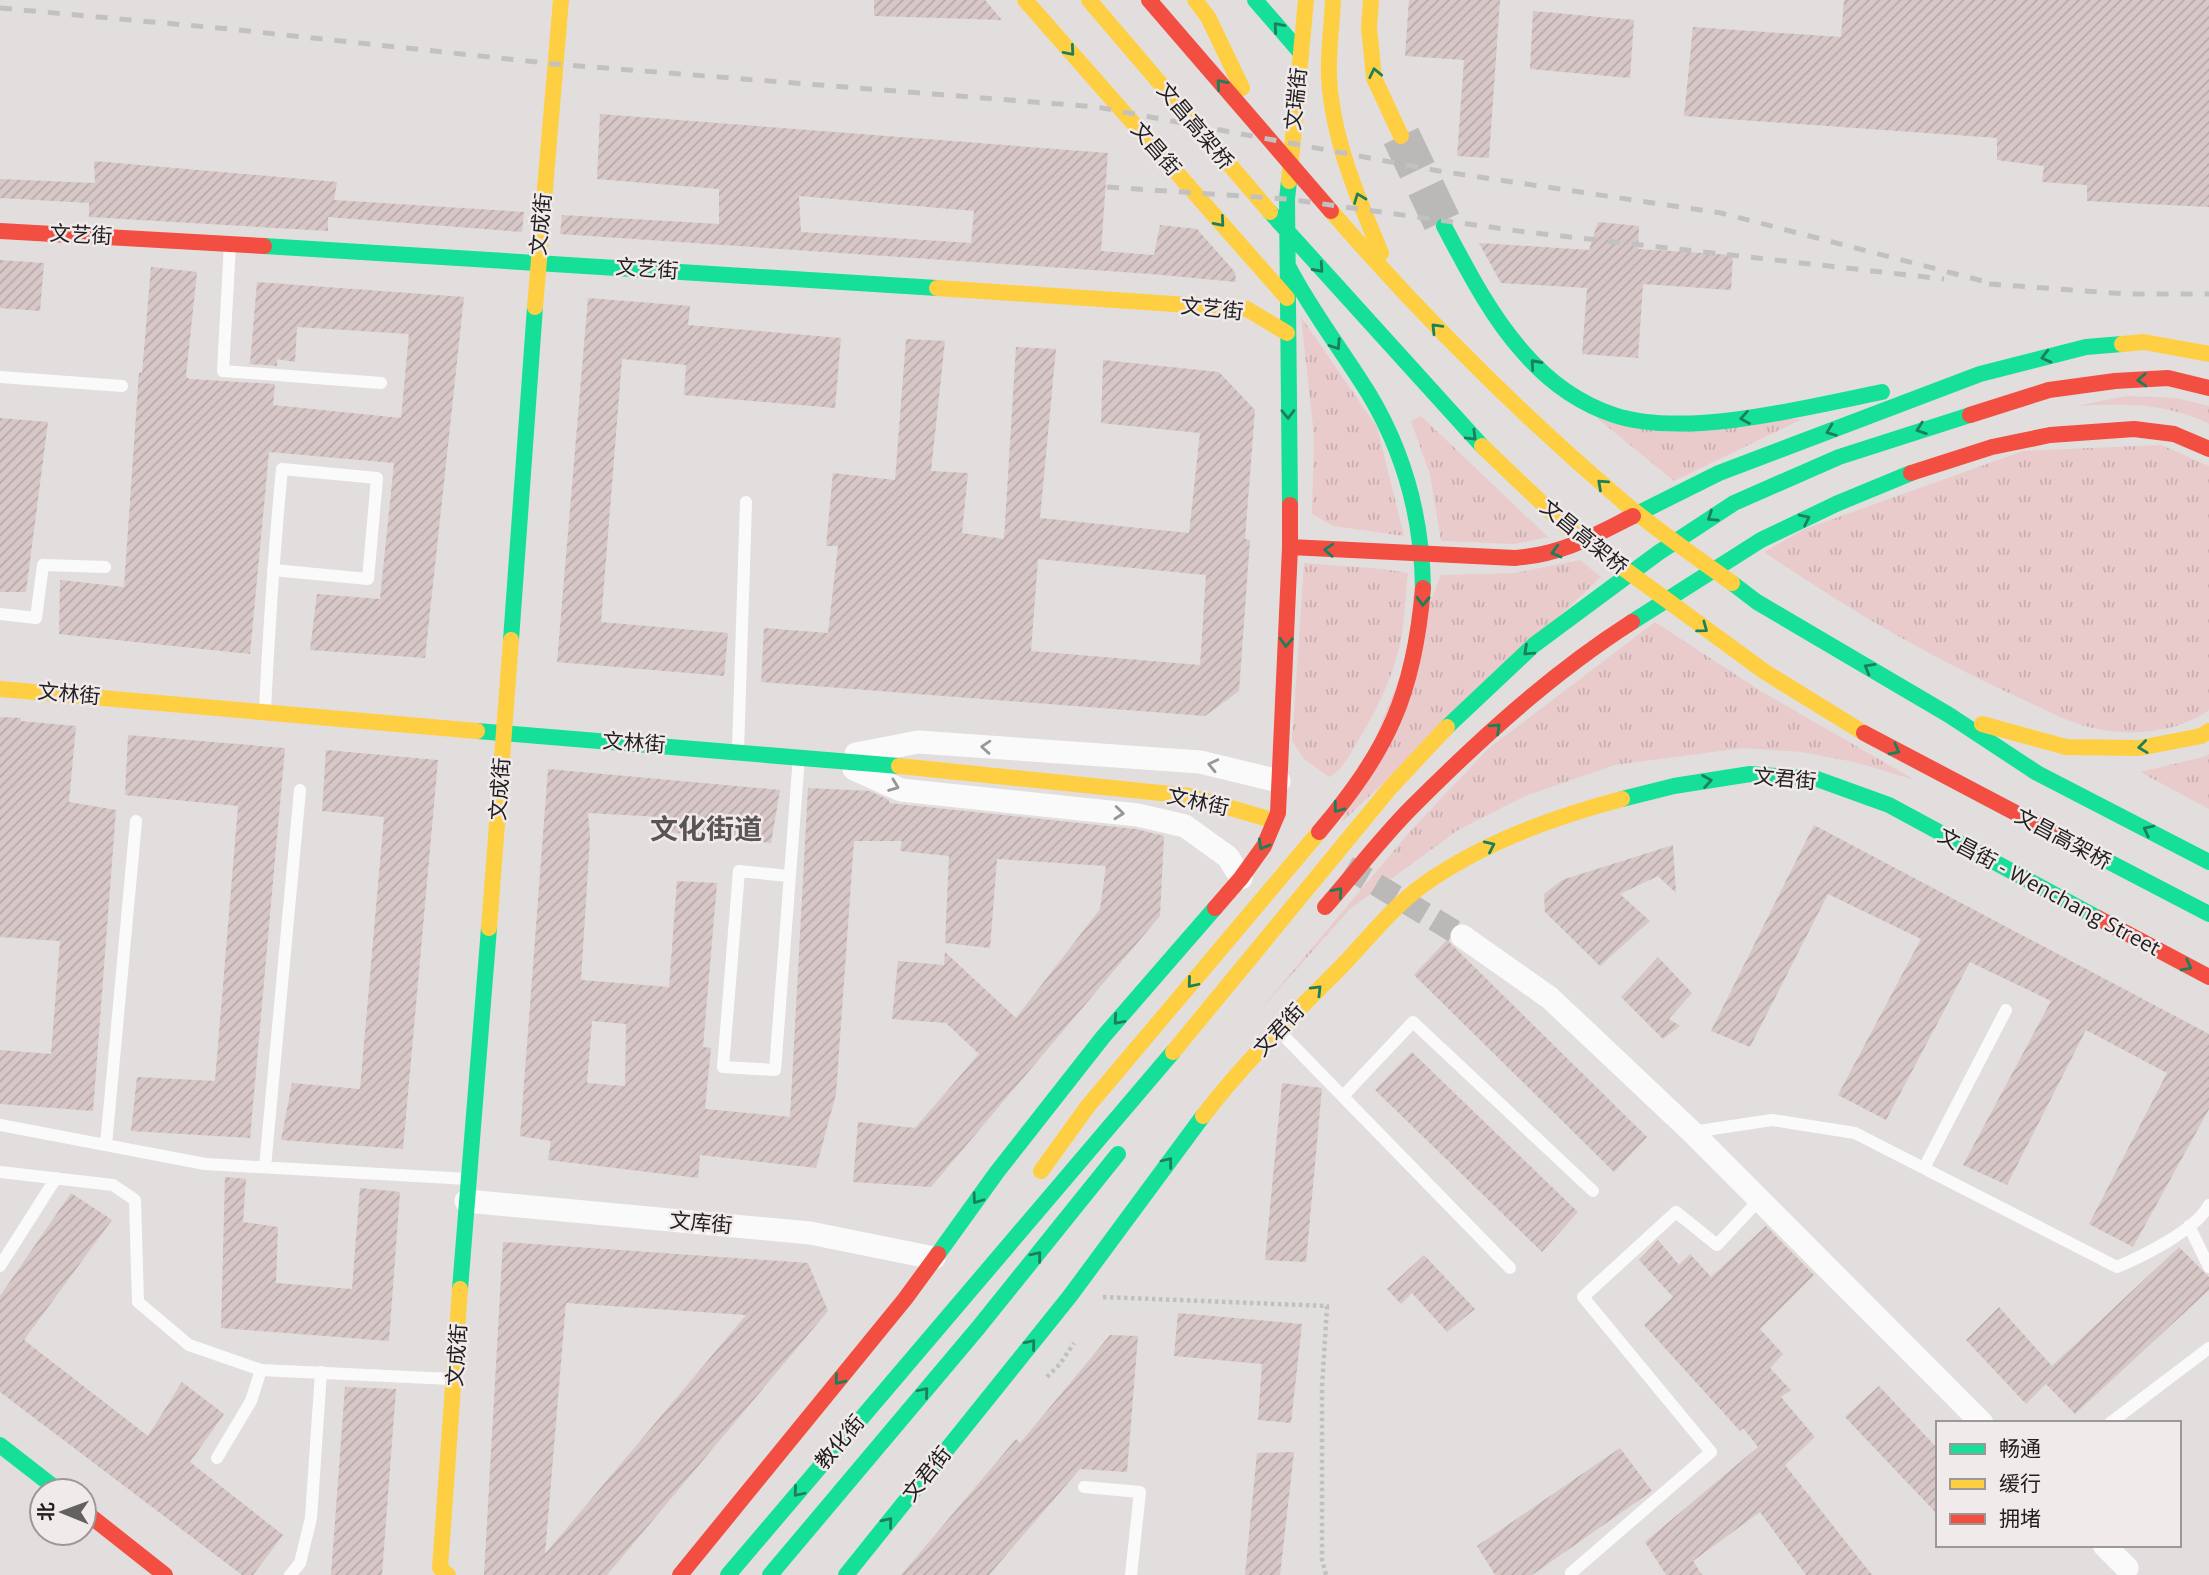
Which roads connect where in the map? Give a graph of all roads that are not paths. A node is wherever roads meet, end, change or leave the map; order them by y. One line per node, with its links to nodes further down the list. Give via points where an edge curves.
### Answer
1 (561, 0): 17 (main road, 文成街)
2 (1025, 0): 19 (main road, 文昌街, one-way to 19)
3 (1089, 0): 13 (main road, 文昌高架桥)
4 (1149, 0): 11 (main road, one-way to 4)
5 (1195, 0): 11 (main road, via 1208,17)
6 (1255, 0): 10 (main road, one-way to 6)
7 (1306, 0): 10 (main road, 文瑞街)
8 (1333, 0): 18 (main road, one-way to 8, via 1336,130 1329,77)
9 (1371, 0): 12 (main road, one-way to 9, via 1374,78)
10 (1301, 53): 19 (main road, 文瑞街, via 1287,199)
11 (1262, 131): 18 (main road)
12 (1401, 136)
13 (1241, 180): 49 (main road, 文昌高架桥, one-way to 49, via 1467,432 1567,527 1765,672 1862,732); 64 (main road, one-way to 64, via 1311,308 1371,397 1401,460 1418,512 1424,568 1422,619 1394,723 1368,767 1336,812 1088,1106)
14 (1444, 226): 22 (main road, one-way to 14, via 1736,419 1681,424 1632,420 1584,404 1544,374 1510,337)
15 (0, 231): 16 (main road, 文艺街)
16 (230, 244): 17 (main road, 文艺街); 24 (lane, via 223,370)
17 (538, 262): 20 (main road, 文艺街, via 1247,309); 37 (main road, 文成街)
18 (1394, 284): 35 (main road, one-way to 18, via 1757,602 1623,502 1504,396)
19 (1287, 298): 20 (main road)
20 (1287, 333): 29 (main road, one-way to 29)
21 (2209, 355): 22 (main road, one-way to 22, via 2144,342 2086,347)
22 (1980, 374): 29 (main road, one-way to 29, via 1719,473 1567,549 1541,556)
23 (0, 377): 25 (lane)
24 (381, 383)
25 (122, 386)
26 (2209, 388): 80 (main road, one-way to 80, via 2168,378 2115,381 2025,397 1839,457 1734,503 1658,553 1534,645 1464,709 1390,788 1151,1079)
27 (2209, 449): 50 (main road, one-way to 27, via 1411,808 1515,710 1607,638 1761,540 1930,465 2050,435 2134,429 2174,434)
28 (746, 502): 38 (lane)
29 (1290, 547): 41 (main road, one-way to 41)
30 (105, 568): 32 (lane, via 43,565 36,618)
31 (273, 570): 31 (lane, via 282,470 377,478 368,579); 34 (lane)
32 (0, 614)
33 (0, 689): 34 (main road, 文林街)
34 (265, 711): 37 (main road, 文林街)
35 (1949, 715): 36 (main road, one-way to 35, via 2139,748 2066,747); 46 (main road, one-way to 35, via 2037,773)
36 (2209, 731)
37 (504, 733): 38 (main road, 文林街); 65 (main road, 文成街)
38 (738, 751): 39 (main road, 文林街)
39 (799, 757): 40 (main road, 文林街); 47 (lane)
40 (832, 759): 41 (street, one-way to 40, via 1200,762 918,742); 44 (main road, 文林街, via 1190,796); 48 (street, one-way to 48, via 901,790 1138,815 1185,826 1228,857)
41 (1279, 780): 48 (main road, one-way to 48, via 1278,813 1264,846)
42 (300, 790): 60 (lane)
43 (1889, 806): 52 (main road, 文昌街 - Wenchang Street, one-way to 52); 54 (main road, 文君街, one-way to 43, via 1422,886 1486,847 1577,811 1674,786 1750,774 1817,779)
44 (1265, 818)
45 (136, 821): 59 (lane)
46 (2209, 862)
47 (788, 876): 47 (lane, via 775,1070 723,1067 739,872)
48 (1241, 878): 74 (main road, one-way to 74, via 1103,1037)
49 (2209, 914)
50 (1312, 922)
51 (1462, 936): 57 (street, via 1550,998)
52 (2209, 978)
53 (2006, 1010): 61 (lane)
54 (1278, 1029): 55 (lane); 67 (main road, 文君街, one-way to 54, via 1216,1099)
55 (1343, 1096): 66 (lane, via 1413,1022); 77 (lane)
56 (0, 1125): 59 (lane)
57 (1692, 1132): 61 (lane, via 1772,1120 1843,1131); 68 (street)
58 (1126, 1144): 81 (main road, one-way to 58)
59 (106, 1145): 60 (lane, via 205,1164)
60 (265, 1167): 65 (lane)
61 (1924, 1168): 71 (lane, via 2117,1267)
62 (0, 1172): 63 (lane)
63 (56, 1178): 75 (lane); 83 (lane, via 113,1185 135,1200 138,1302 189,1345)
64 (1028, 1184)
65 (467, 1190): 74 (street, 文库街, via 810,1233); 85 (main road, 文成街)
66 (1593, 1191)
67 (1141, 1197): 73 (main road); 102 (main road, 文君街, one-way to 67, via 1070,1296)
68 (1759, 1200): 86 (street); 95 (lane, via 1717,1245 1676,1212 1583,1297 1711,1452)
69 (2209, 1205): 71 (lane, via 2203,1217)
70 (1010, 1219): 80 (main road)
71 (2189, 1226): 76 (lane)
72 (974, 1230): 79 (main road)
73 (1098, 1232)
74 (934, 1258): 79 (main road)
75 (0, 1266)
76 (2209, 1267)
77 (1510, 1268)
78 (1032, 1284): 81 (main road)
79 (905, 1299): 99 (main road, one-way to 99)
80 (953, 1308): 100 (main road, 教化街, one-way to 100)
81 (978, 1328): 101 (main road, 教化街, one-way to 81)
82 (2209, 1348): 87 (lane)
83 (261, 1370): 84 (lane); 89 (lane, via 251,1401)
84 (321, 1373): 85 (lane); 97 (lane, via 311,1518 300,1563)
85 (455, 1379): 98 (main road, 文成街, via 440,1568)
86 (1980, 1421)
87 (2113, 1421)
88 (0, 1445): 90 (main road)
89 (217, 1458)
90 (41, 1477)
91 (1084, 1487): 103 (lane, via 1140,1492)
92 (98, 1522): 96 (main road)
93 (2106, 1547): 94 (street)
94 (2127, 1568)
95 (1571, 1573)
96 (165, 1575)
97 (290, 1575)
98 (448, 1575)
99 (680, 1575)
100 (728, 1575)
101 (770, 1575)
102 (846, 1575)
103 (1131, 1575)

